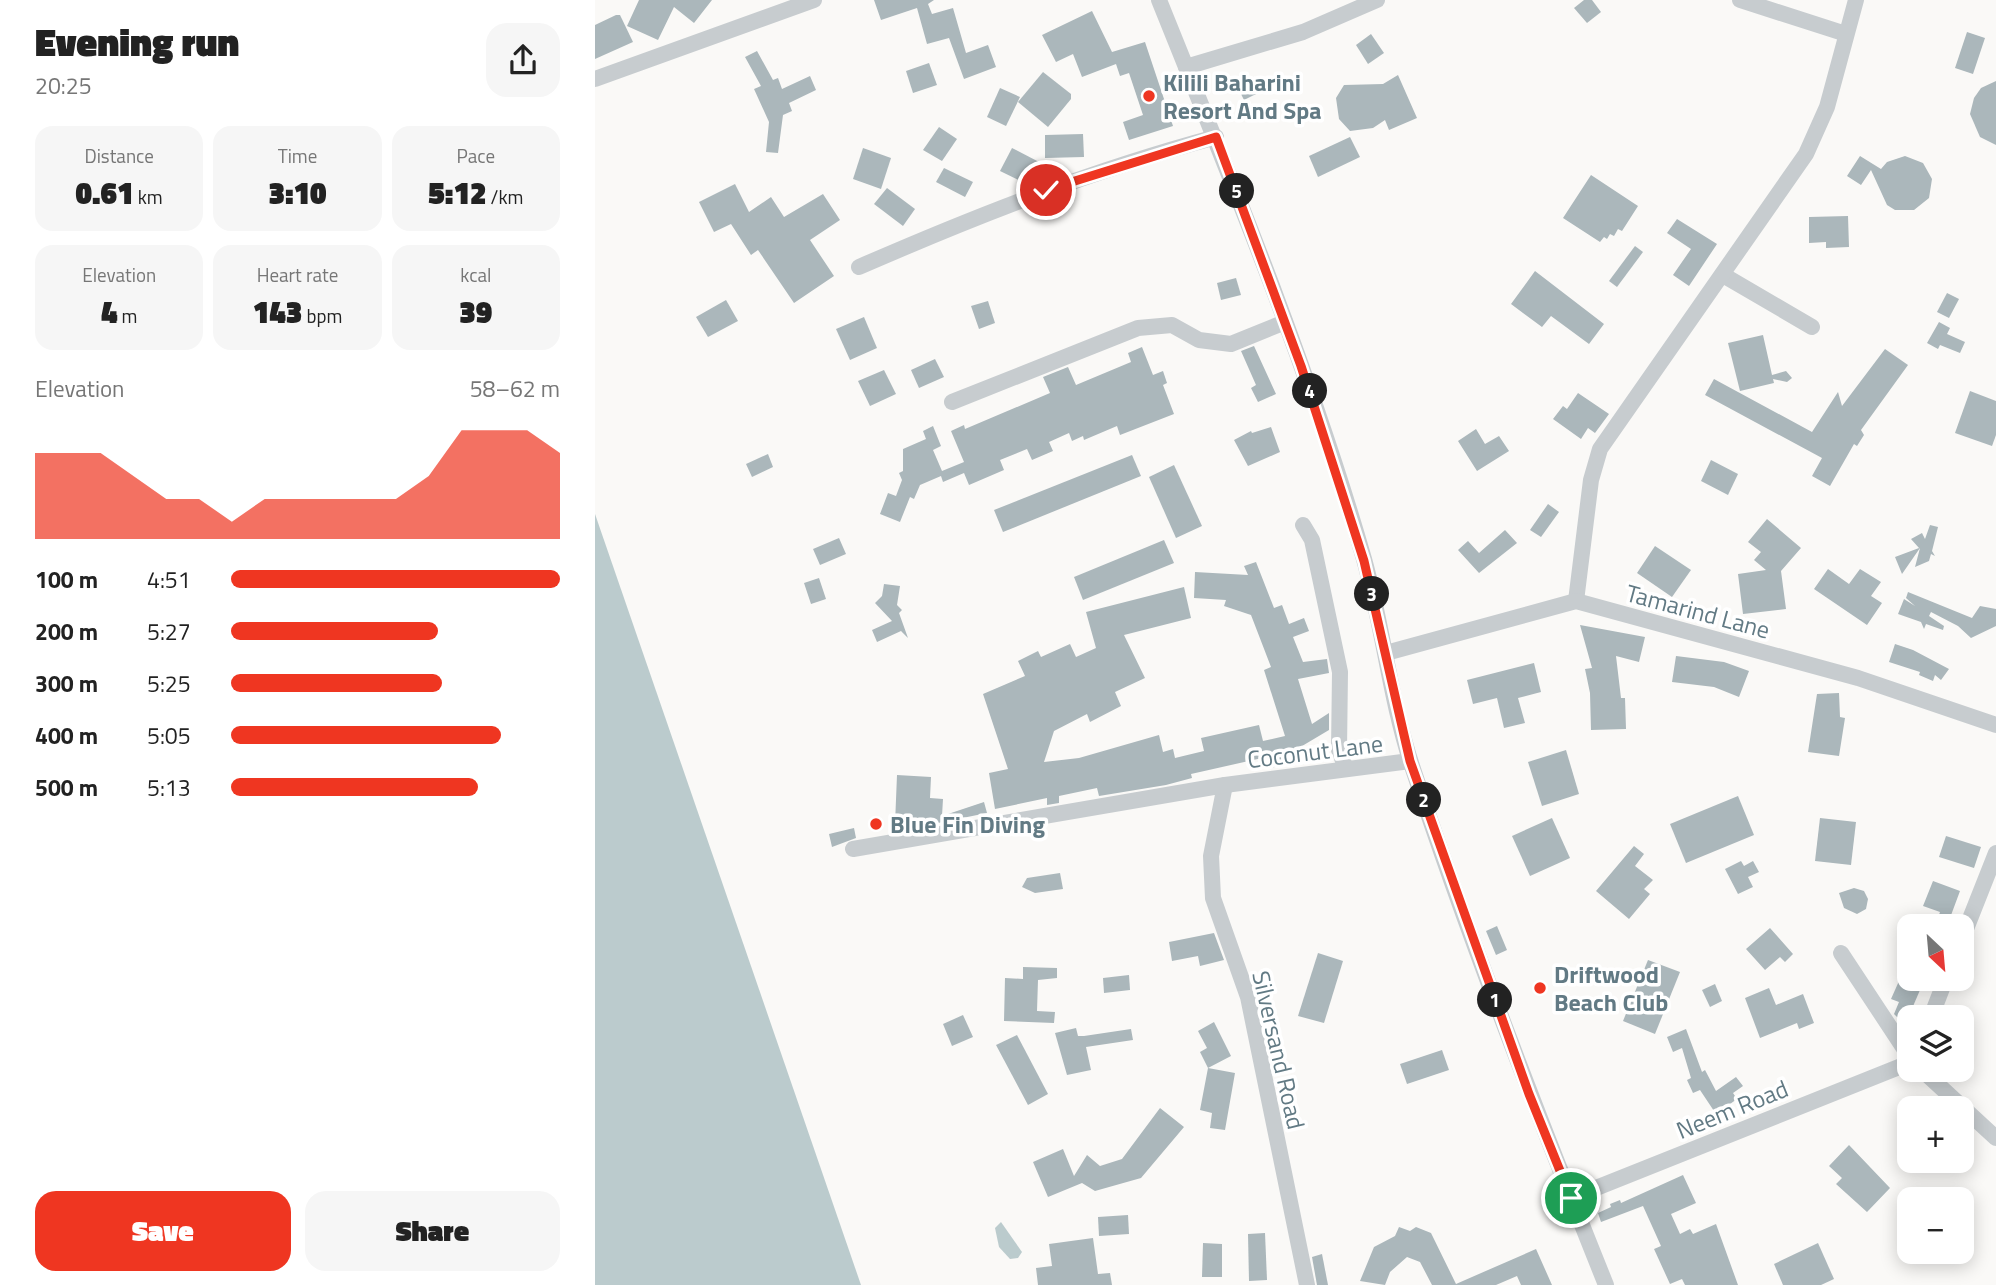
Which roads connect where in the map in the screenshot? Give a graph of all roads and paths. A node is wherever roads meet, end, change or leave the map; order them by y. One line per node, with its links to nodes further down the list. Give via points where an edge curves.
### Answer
1 (814, 0): 8 (street)
2 (1159, 0): 7 (street)
3 (1377, 0): 7 (street, via 1303,32)
4 (1740, 0): 6 (street)
5 (1856, 0): 6 (street)
6 (1846, 34): 11 (street, via 1821,127)
7 (1186, 67): 9 (street)
8 (595, 79)
9 (1216, 137): 10 (street, via 1046,190); 12 (street)
10 (859, 267)
11 (1723, 275): 13 (street); 16 (street, via 1600,449 1591,480)
12 (1285, 322): 14 (street, via 1231,344 1199,340 1172,325 1138,328); 17 (street, via 1364,561)
13 (1812, 327)
14 (952, 401)
15 (1303, 525): 20 (street, via 1312,540 1340,672 1339,750)
16 (1576, 601): 17 (street); 18 (street, Tamarind Lane, via 1858,678)
17 (1386, 653): 19 (street)
18 (1996, 725)
19 (1410, 761): 20 (street, Coconut Lane); 30 (street)
20 (1346, 769): 21 (street, Coconut Lane)
21 (1225, 785): 22 (street, Coconut Lane); 31 (street, Silversand Road, via 1210,856 1213,898 1248,997)
22 (853, 849)
23 (1996, 853): 24 (street)
24 (1972, 914)
25 (1841, 953): 26 (street)
26 (1897, 1038)
27 (1897, 1068): 30 (street, Neem Road)
28 (1935, 1082): 29 (street)
29 (1996, 1138)
30 (1571, 1198): 32 (street)
31 (1307, 1285)
32 (1606, 1285)

